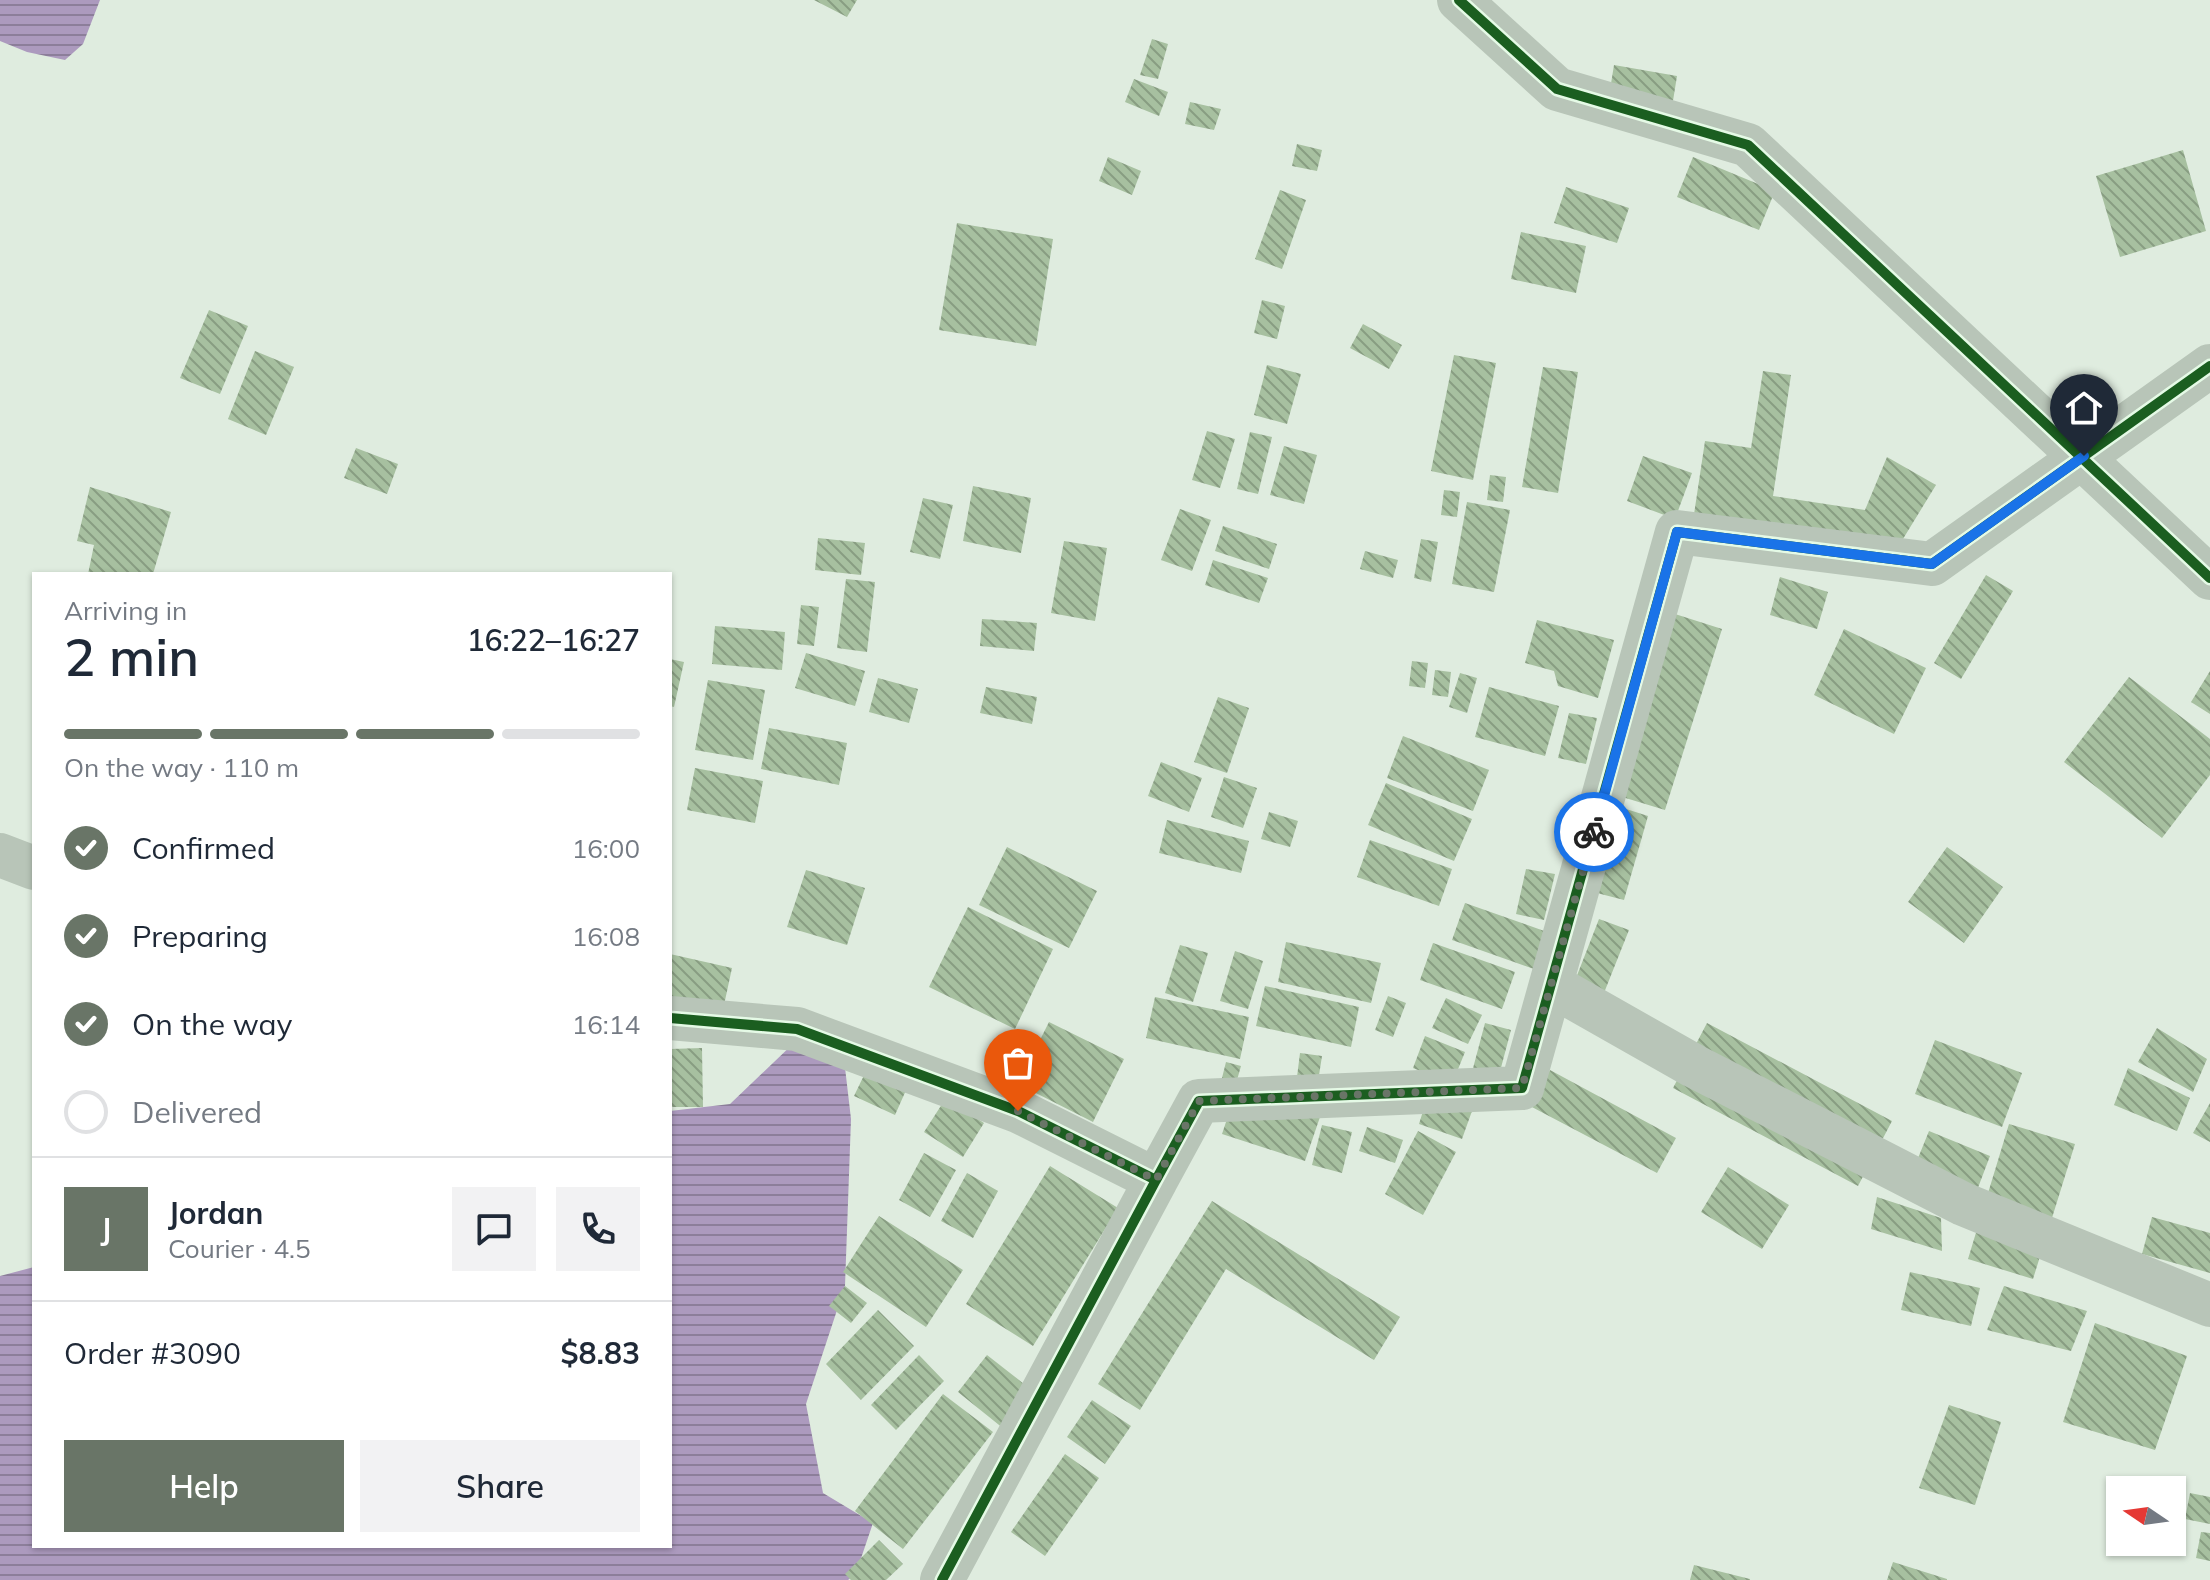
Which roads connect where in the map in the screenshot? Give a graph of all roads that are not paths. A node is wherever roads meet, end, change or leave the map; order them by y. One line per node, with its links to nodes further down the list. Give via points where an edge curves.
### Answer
1 (1459, 0): 3 (street, via 1557,89 1748,145)
2 (2210, 366): 6 (street, via 1932,564 1677,532)
3 (2210, 578)
4 (0, 855): 5 (street)
5 (32, 867)
6 (1551, 985): 8 (street, via 1522,1088 1199,1101); 9 (street, via 1694,1066 1963,1204)
7 (672, 1018): 8 (street, via 797,1029 1018,1111)
8 (1156, 1180): 10 (street)
9 (2210, 1305)
10 (942, 1580)

